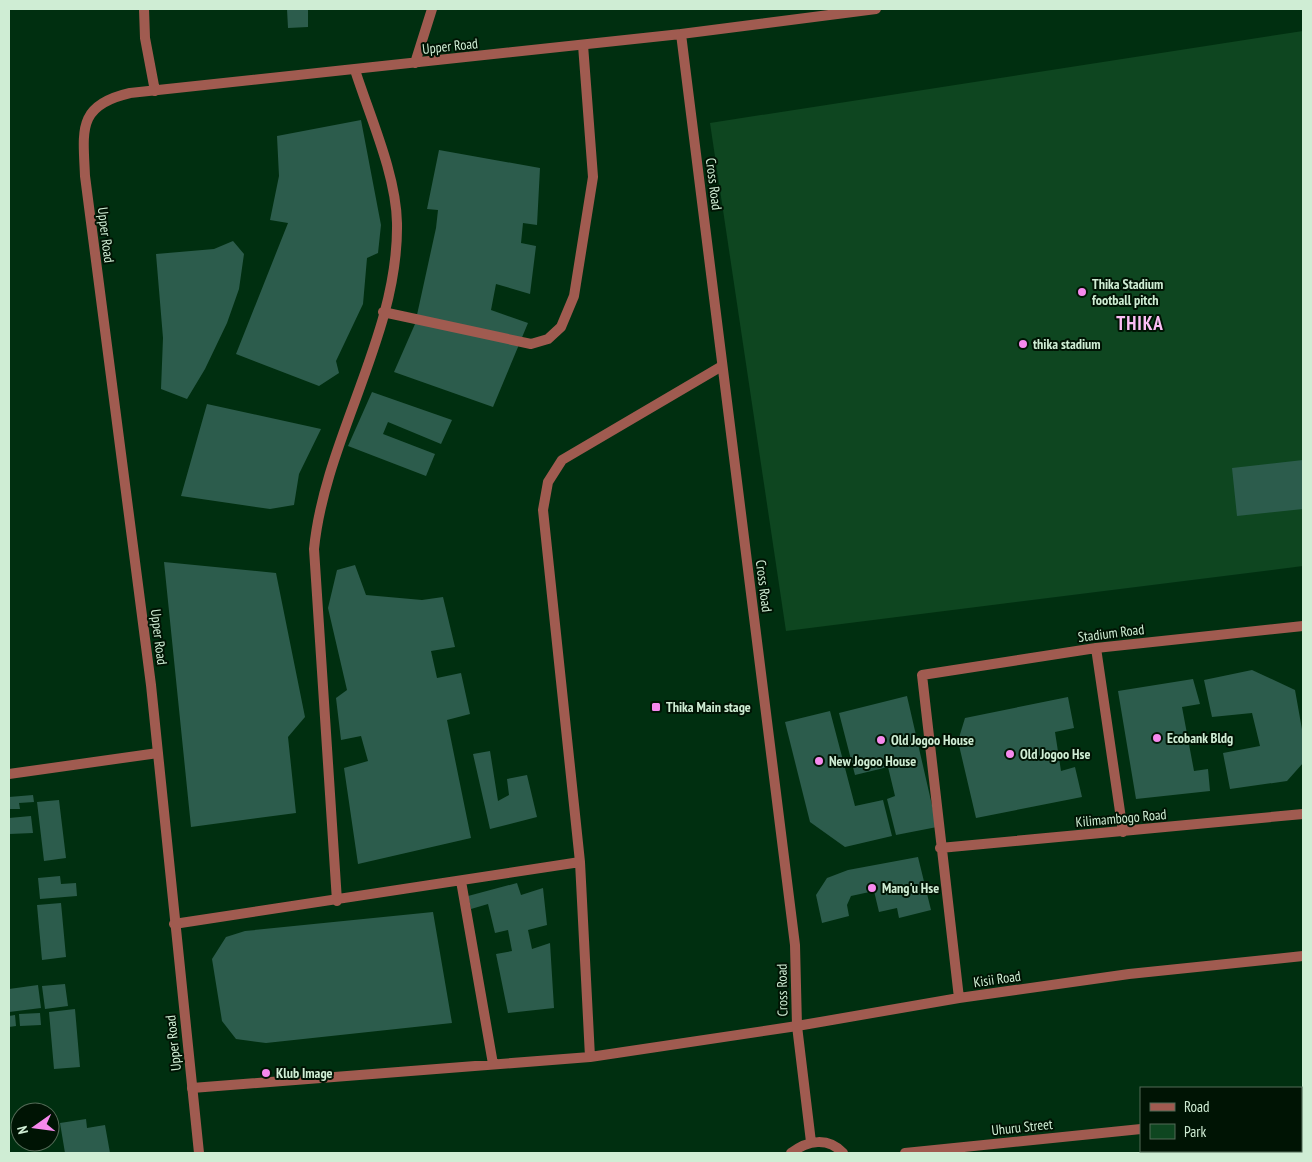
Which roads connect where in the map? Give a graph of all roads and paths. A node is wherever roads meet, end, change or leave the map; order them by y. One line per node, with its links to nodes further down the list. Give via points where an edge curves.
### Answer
1 (144, 9): 9 (street)
2 (432, 9): 7 (street)
3 (876, 9): 4 (street, Upper Road)
4 (838, 11): 5 (street, Upper Road)
5 (681, 34): 6 (street, Upper Road); 11 (street, Cross Road)
6 (583, 45): 7 (street, Upper Road); 10 (street, via 593,177 574,296 561,327 548,339 531,344)
7 (415, 63): 8 (street, Upper Road)
8 (356, 70): 9 (street, Upper Road); 10 (street, via 389,175 397,221 396,260)
9 (155, 91): 15 (street, Upper Road, via 108,98 92,110 84,129 84,149)
10 (383, 312): 22 (street, via 317,521 314,548)
11 (722, 366): 20 (street, via 562,460 548,482 543,510); 26 (street, Cross Road, via 795,945)
12 (1303, 626): 13 (street, Stadium Road)
13 (1096, 648): 14 (street, Stadium Road); 18 (street)
14 (922, 675): 19 (street, Kisii Road)
15 (158, 753): 16 (street); 23 (street, Upper Road)
16 (9, 774)
17 (1303, 814): 18 (street, Kilimambogo Road)
18 (1123, 832): 19 (street, Kilimambogo Road)
19 (940, 848): 25 (street, Kisii Road)
20 (580, 862): 21 (street); 27 (street)
21 (461, 881): 22 (street); 28 (street)
22 (337, 901): 23 (street)
23 (174, 924): 29 (street, Upper Road)
24 (1303, 956): 25 (street, Kisii Road, via 1129,974)
25 (959, 998): 26 (street)
26 (797, 1026): 27 (street); 31 (street, Cross Road)
27 (590, 1057): 28 (street)
28 (493, 1064): 29 (street)
29 (192, 1088): 32 (street, Upper Road)
30 (1140, 1129): 35 (street, Uhuru Street)
31 (811, 1142): 33 (street); 34 (street, via 825,1142)
32 (199, 1153)
33 (791, 1153)
34 (843, 1153)
35 (905, 1153)

